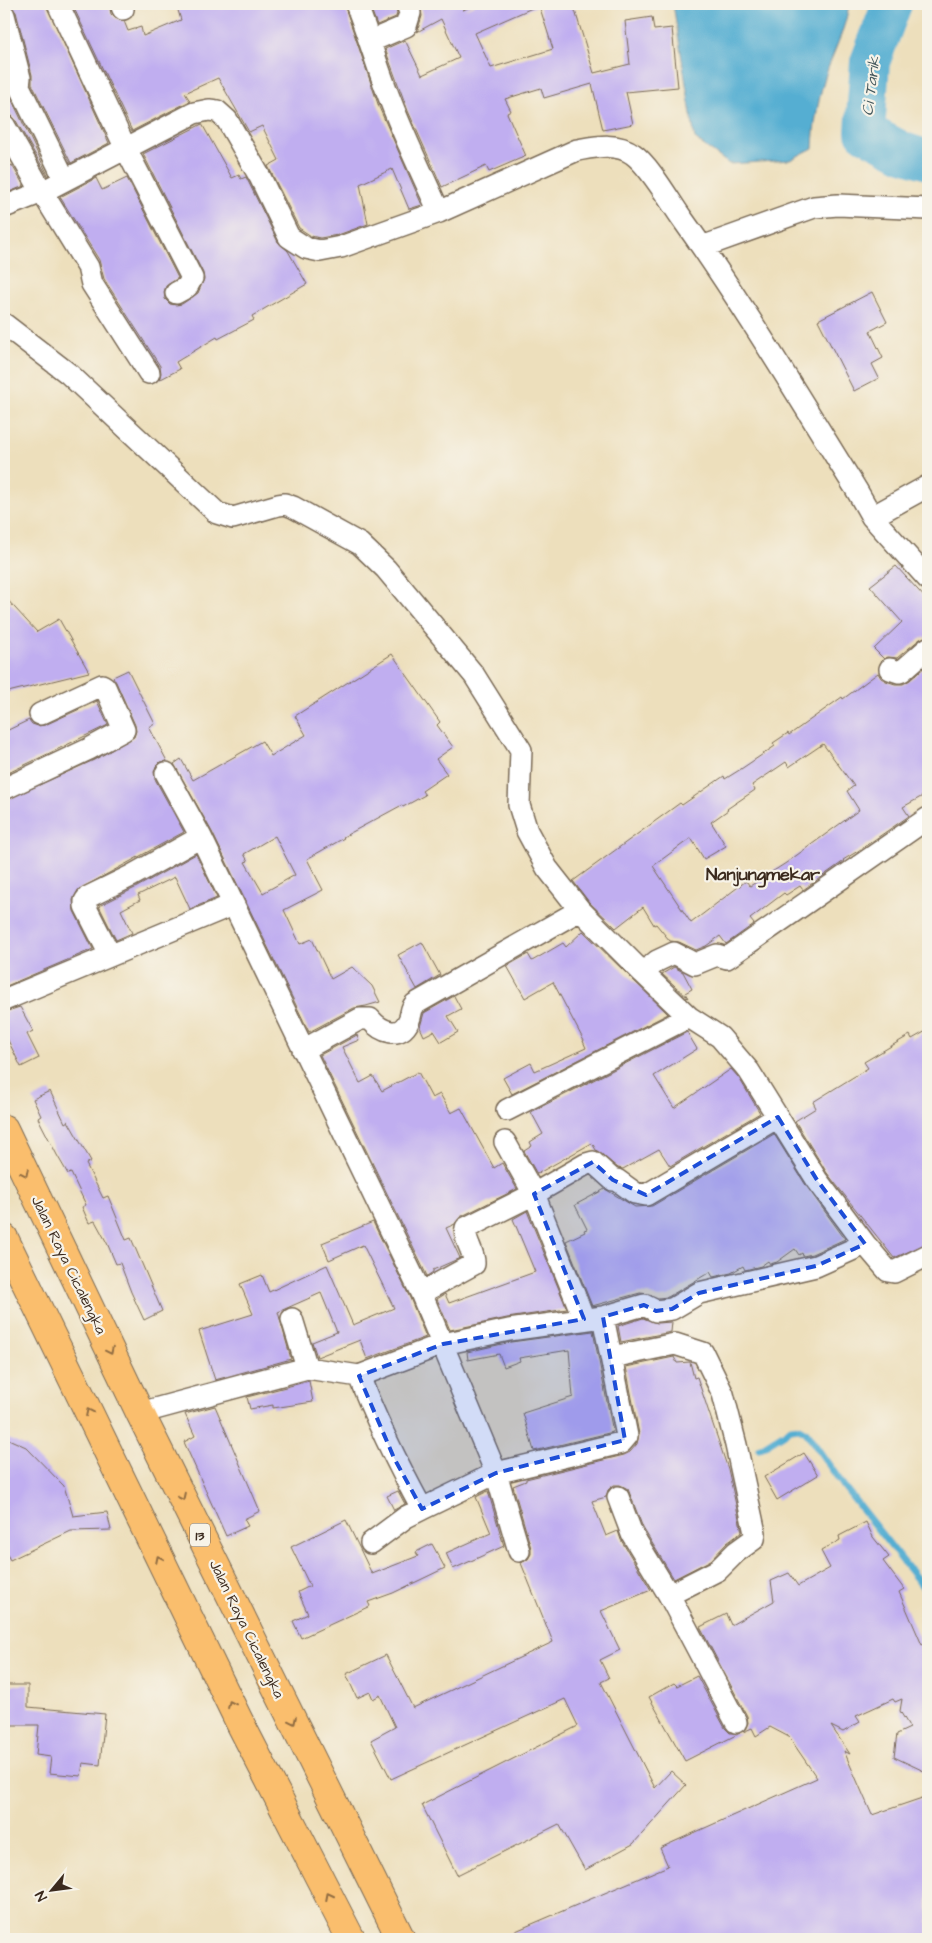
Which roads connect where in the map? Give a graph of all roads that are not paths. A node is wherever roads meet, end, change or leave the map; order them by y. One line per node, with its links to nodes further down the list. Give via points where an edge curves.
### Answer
1 (58, 4): 7 (street)
2 (356, 4): 5 (street)
3 (407, 4): 5 (street, via 410,13 406,26)
4 (4, 15): 8 (street, via 20,78 19,86)
5 (371, 42): 12 (street, via 391,104)
6 (4, 125): 9 (street)
7 (126, 149): 8 (street); 12 (street, via 194,113 216,111 227,120 290,237 306,248 320,251); 14 (street, via 192,278)
8 (65, 180): 9 (street)
9 (42, 192): 10 (street); 16 (street, via 88,267 92,284)
10 (4, 207)
11 (928, 209): 13 (street, via 838,204 814,207)
12 (439, 212): 13 (street, via 578,150 597,146 620,148 633,154 648,170)
13 (702, 246): 18 (street)
14 (176, 293)
15 (4, 324): 28 (street, via 69,374 218,514 233,518 285,504 360,544 386,569 474,675 521,750 519,805 527,831 547,868)
16 (149, 373)
17 (928, 486): 18 (street)
18 (872, 517): 19 (street)
19 (928, 579)
20 (928, 648): 21 (street, via 902,671)
21 (890, 669)
22 (40, 714): 24 (street, via 102,685 124,730)
23 (166, 773): 26 (street)
24 (4, 789)
25 (928, 818): 30 (street, via 727,958 717,955 695,964 674,953)
26 (201, 837): 27 (street); 29 (street, via 88,897 85,906)
27 (232, 905): 29 (street); 33 (street)
28 (580, 910): 30 (street); 33 (street, via 414,1004 409,1021 398,1032 383,1031 370,1019 360,1019)
29 (110, 955): 31 (street)
30 (643, 973): 32 (street)
31 (4, 1000)
32 (689, 1018): 34 (street); 35 (street, via 720,1037 749,1071)
33 (303, 1050): 42 (street)
34 (507, 1110)
35 (778, 1117): 38 (street, via 646,1195 635,1193 623,1182 613,1180 593,1162); 39 (street, via 813,1174)
36 (4, 1129): 49 (highway, Jalan Raya Cicalengka / 13, one-way to 49)
37 (505, 1142): 38 (street)
38 (534, 1194): 42 (street, via 466,1228 474,1264); 43 (street)
39 (865, 1244): 41 (street, via 888,1271 894,1272); 43 (street, via 816,1266 699,1293 672,1309 656,1311 644,1306)
40 (7, 1253): 57 (highway, one-way to 40)
41 (928, 1254)
42 (421, 1293): 45 (street)
43 (593, 1318): 45 (street, via 509,1330); 46 (street)
44 (292, 1319): 47 (street)
45 (443, 1344): 48 (street); 50 (street)
46 (612, 1357): 50 (street, via 627,1436 623,1442); 55 (street, via 675,1344 703,1353 723,1394 736,1445 754,1539 718,1570)
47 (308, 1368): 48 (street); 49 (street)
48 (359, 1376): 52 (street, via 385,1440)
49 (140, 1412): 58 (highway, Jalan Raya Cicalengka / 13, one-way to 58)
50 (496, 1473): 52 (street); 54 (street)
51 (618, 1497): 55 (street, via 632,1534)
52 (422, 1509): 53 (street)
53 (371, 1544)
54 (519, 1551)
55 (669, 1595): 56 (street)
56 (736, 1722)
57 (351, 1939)
58 (401, 1939)

